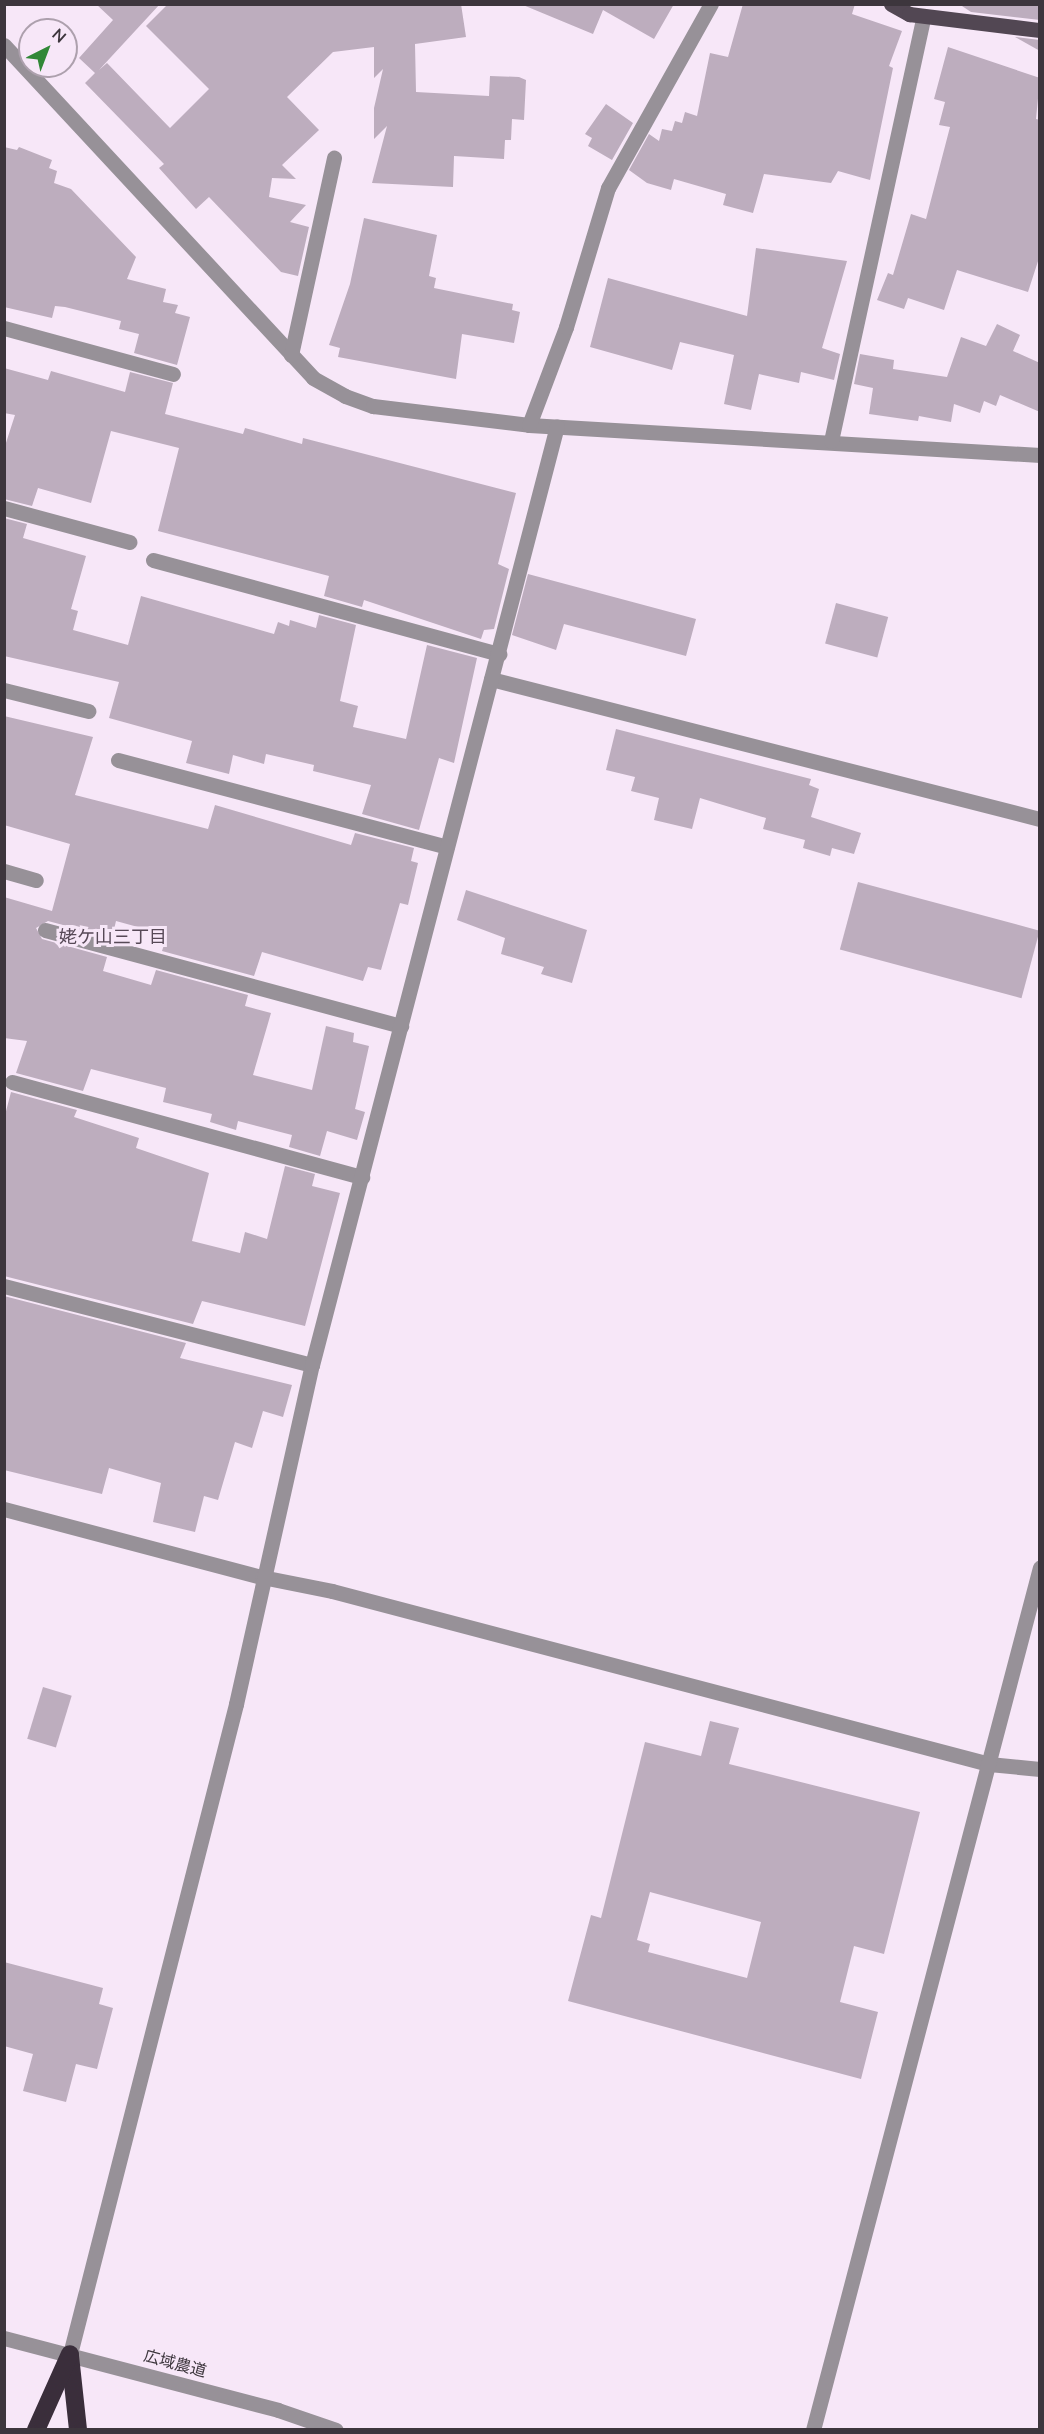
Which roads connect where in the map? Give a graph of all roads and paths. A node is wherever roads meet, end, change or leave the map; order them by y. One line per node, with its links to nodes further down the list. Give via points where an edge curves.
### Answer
1 (711, 4): 10 (street, via 608,188 566,327)
2 (891, 4): 3 (main road, via 909,14)
3 (924, 16): 4 (main road); 12 (street)
4 (1040, 30)
5 (4, 45): 8 (street)
6 (334, 158): 8 (street)
7 (4, 328): 9 (street)
8 (291, 355): 10 (street, via 313,378 373,406)
9 (173, 374)
10 (529, 424): 11 (street)
11 (557, 426): 12 (street); 17 (street)
12 (831, 441): 13 (street)
13 (1040, 455)
14 (4, 508): 15 (street)
15 (129, 542)
16 (153, 560): 17 (street)
17 (499, 654): 18 (street)
18 (491, 679): 22 (street); 23 (street)
19 (4, 690): 20 (street)
20 (88, 711)
21 (118, 760): 23 (street)
22 (1040, 819)
23 (447, 847): 27 (street)
24 (4, 871): 25 (street)
25 (36, 879)
26 (45, 930): 27 (street)
27 (401, 1026): 29 (street)
28 (12, 1082): 29 (street)
29 (362, 1176): 31 (street)
30 (4, 1286): 31 (street)
31 (312, 1365): 34 (street)
32 (4, 1509): 34 (street)
33 (1040, 1567): 35 (street)
34 (262, 1577): 35 (street, via 332,1591); 38 (street, via 236,1704)
35 (989, 1764): 36 (street); 42 (street)
36 (1040, 1768)
37 (4, 2338): 38 (street, 広域農道)
38 (70, 2354): 39 (highway); 40 (highway); 41 (street, 広域農道)
39 (36, 2430)
40 (78, 2430)
41 (336, 2430)
42 (813, 2430)

